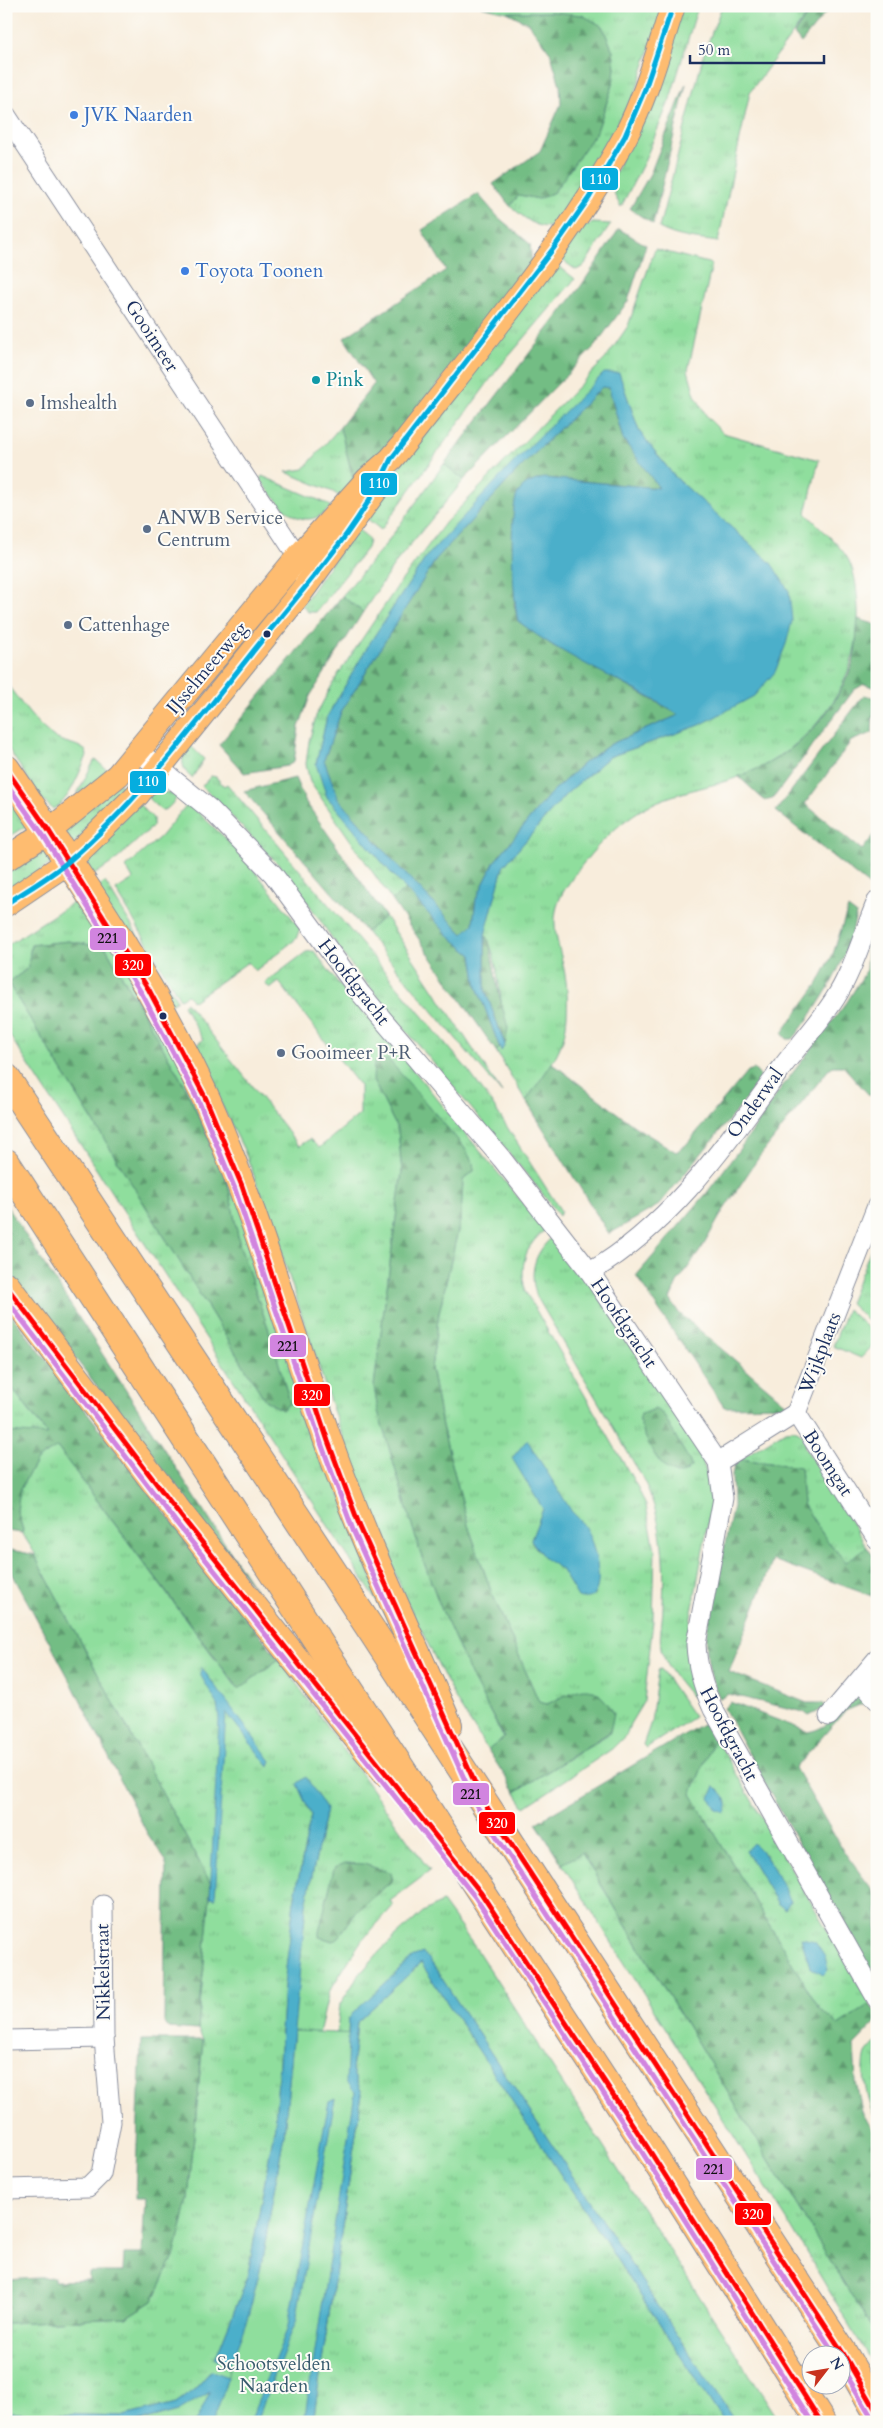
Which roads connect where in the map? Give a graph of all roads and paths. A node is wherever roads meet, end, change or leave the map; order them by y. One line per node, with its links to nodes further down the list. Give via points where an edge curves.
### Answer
1 (674, 6): 3 (main road, IJsselmeerweg, via 625,136 589,198)
2 (6, 115): 4 (street, Gooimeer)
3 (391, 459): 4 (main road, IJsselmeerweg, via 368,478); 5 (main road, IJsselmeerweg, via 379,486)
4 (298, 557): 5 (street); 6 (street); 7 (main road, IJsselmeerweg)
5 (325, 559): 6 (main road, IJsselmeerweg)
6 (301, 592): 8 (main road, IJsselmeerweg)
7 (138, 751): 8 (street, Hoofdgracht); 10 (main road, IJsselmeerweg, via 118,775)
8 (159, 767): 12 (main road, IJsselmeerweg, via 137,795); 18 (street, Hoofdgracht, via 211,810 272,874 361,994 502,1159)
9 (6, 769): 10 (highway)
10 (48, 831): 11 (main road, IJsselmeerweg); 12 (highway)
11 (6, 859)
12 (68, 862): 14 (main road, IJsselmeerweg); 27 (highway, via 149,990 206,1099 242,1186 360,1527)
13 (877, 901): 18 (street, Onderwal, via 839,992 746,1118 654,1224 613,1259)
14 (6, 904)
15 (6, 1078): 27 (highway)
16 (6, 1163): 28 (highway)
17 (877, 1206): 20 (street, Wijkplaats)
18 (590, 1272): 21 (street, Hoofdgracht)
19 (6, 1286): 28 (highway, via 206,1547)
20 (796, 1413): 21 (street, Wijkplaats); 22 (street, Boomgat)
21 (718, 1462): 30 (street, Hoofdgracht, via 723,1498 696,1644 703,1686)
22 (877, 1539)
23 (877, 1659): 24 (street)
24 (860, 1680): 25 (street); 26 (street)
25 (877, 1700)
26 (829, 1716)
27 (482, 1801): 34 (highway, via 843,2353)
28 (481, 1893): 35 (highway)
29 (102, 1905): 31 (street, Nikkelstraat)
30 (877, 2000)
31 (104, 2038): 32 (street, Nikkelstraat); 33 (street, Nikkelstraat, via 111,2122 100,2174 88,2187)
32 (6, 2040)
33 (6, 2189)
34 (877, 2412)
35 (821, 2422)

